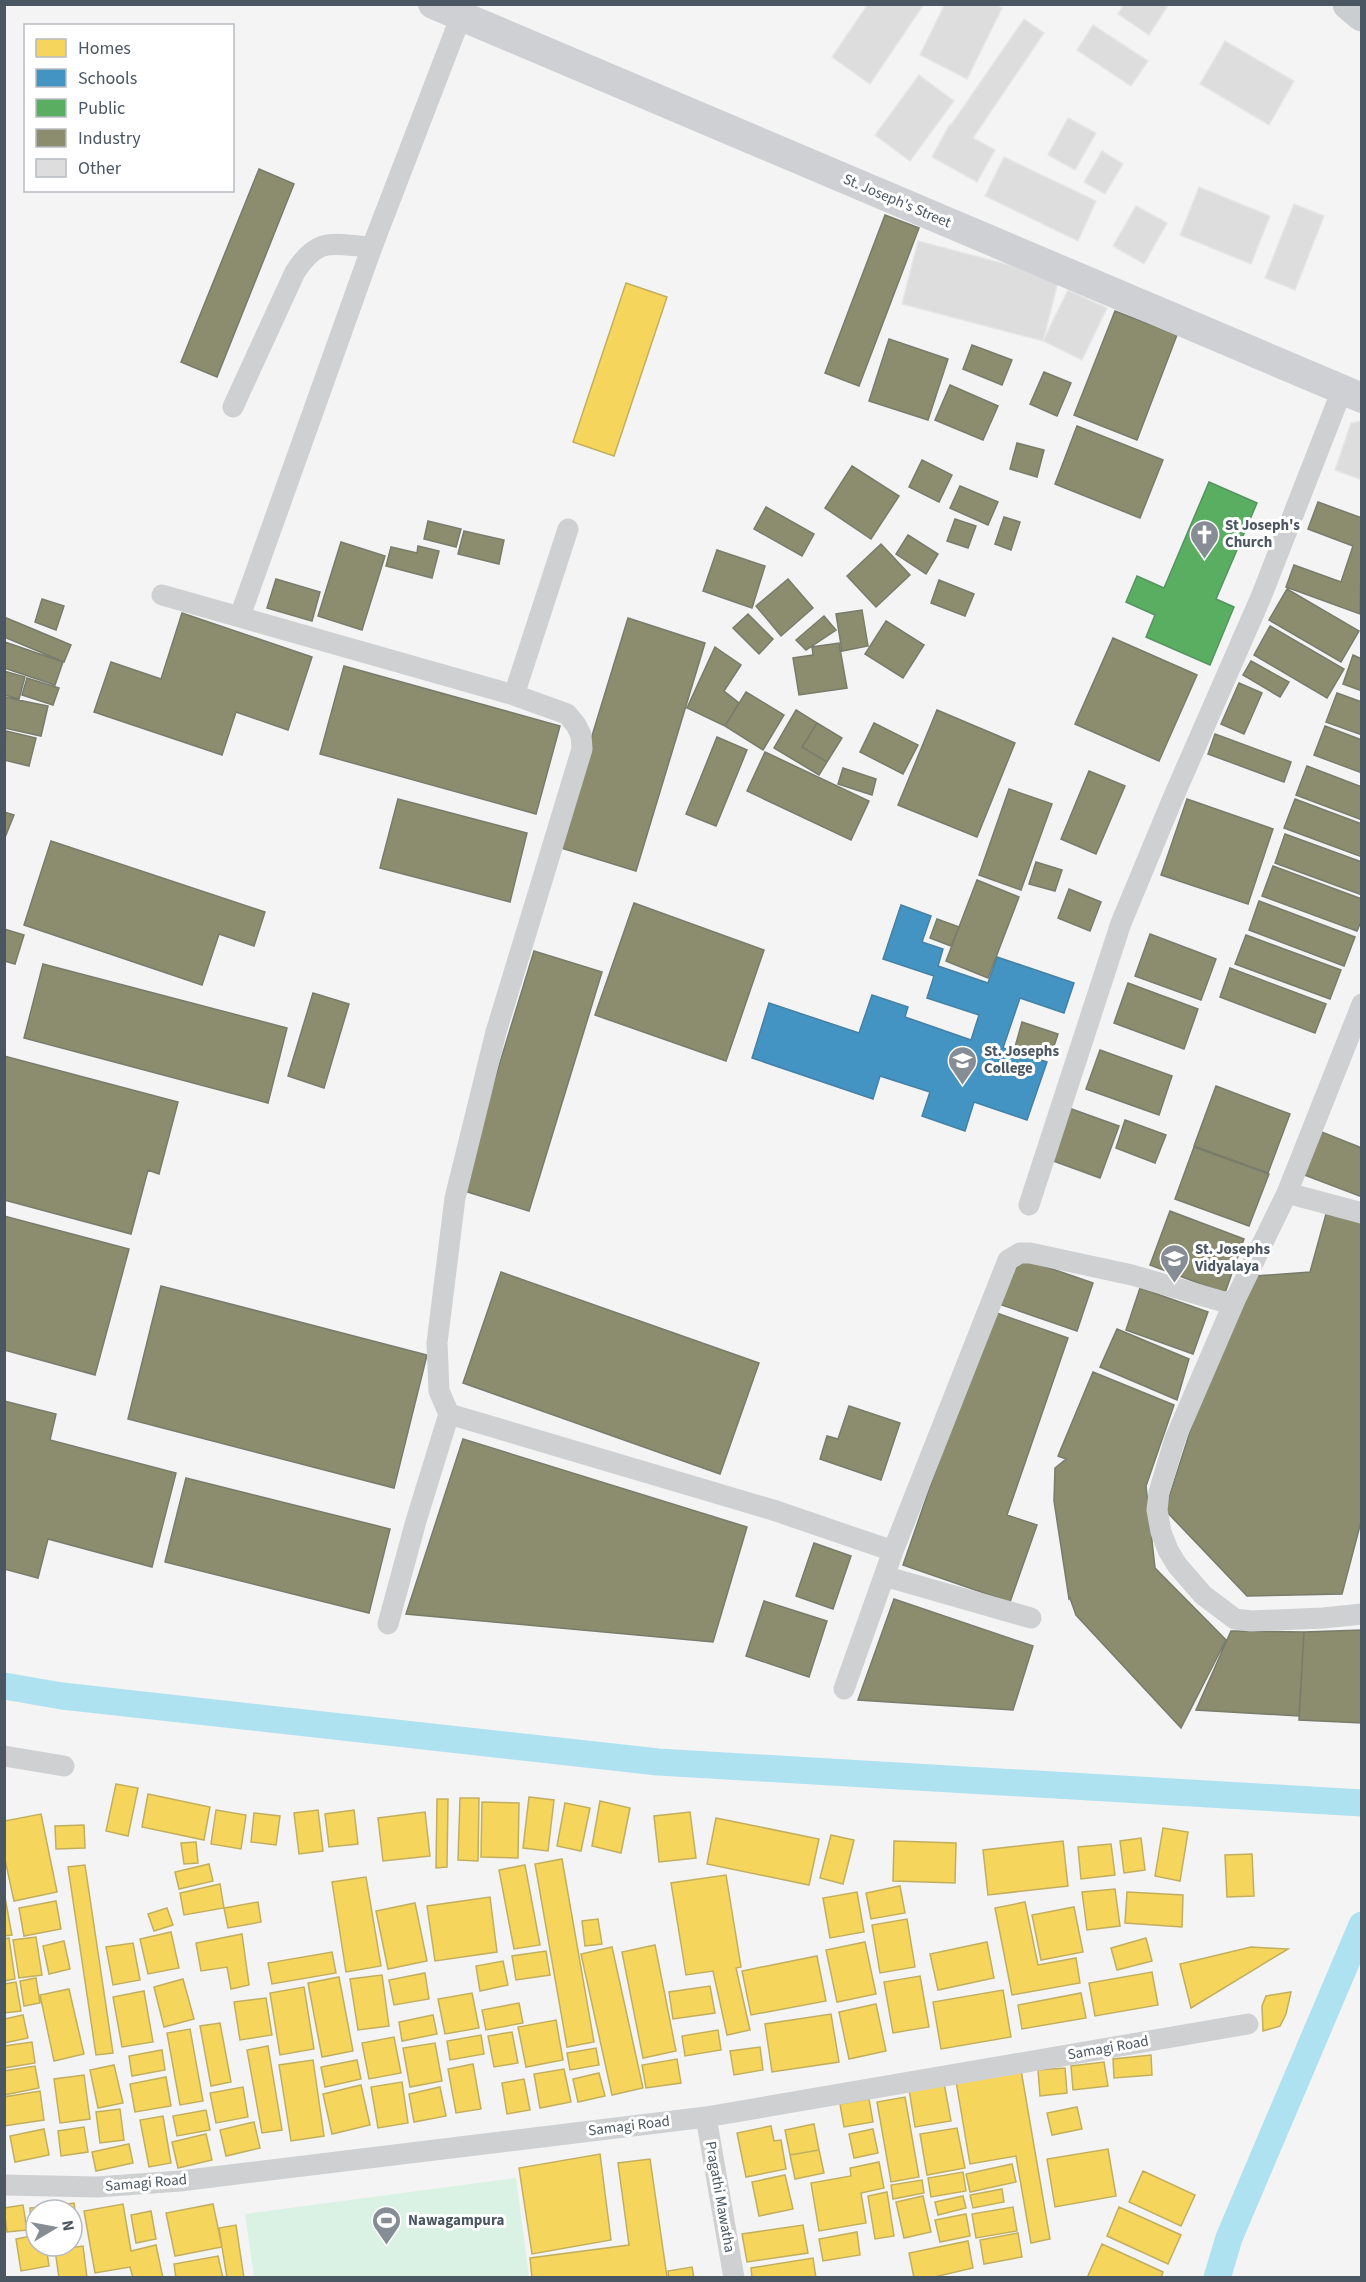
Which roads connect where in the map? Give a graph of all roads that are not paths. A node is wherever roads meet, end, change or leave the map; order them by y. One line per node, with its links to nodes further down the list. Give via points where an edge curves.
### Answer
1 (433, 4): 4 (main road, St. Joseph's Street)
2 (1349, 4): 3 (main road)
3 (1362, 15)
4 (461, 16): 5 (street); 6 (main road, St. Joseph's Street)
5 (372, 247): 7 (street, via 318,246 304,258); 10 (street)
6 (1352, 394): 14 (street, via 1121,923)
7 (232, 407)
8 (568, 529): 11 (street)
9 (162, 595): 10 (street)
10 (240, 616): 11 (street)
11 (514, 695): 17 (street, via 567,714 576,725 582,749 496,1032 455,1198 437,1342 439,1391)
12 (1362, 1004): 13 (street)
13 (1287, 1193): 15 (street); 16 (street)
14 (1029, 1205)
15 (1362, 1213)
16 (1235, 1300): 18 (street, via 1224,1302 1132,1275 1030,1253 1020,1253 1008,1260); 20 (street, via 1175,1439 1159,1492 1161,1532 1167,1550 1203,1595 1236,1619)
17 (449, 1414): 18 (street, via 773,1510); 22 (street)
18 (893, 1551): 19 (street)
19 (884, 1576): 21 (street); 23 (street)
20 (1362, 1614)
21 (1031, 1618)
22 (388, 1624)
23 (844, 1689)
24 (4, 1756): 25 (street)
25 (64, 1766)
26 (1248, 2024): 27 (street, Samagi Road)
27 (706, 2117): 28 (street, Samagi Road, via 180,2181 97,2187); 29 (street, Pragathi Mawatha)
28 (4, 2185)
29 (734, 2277)

